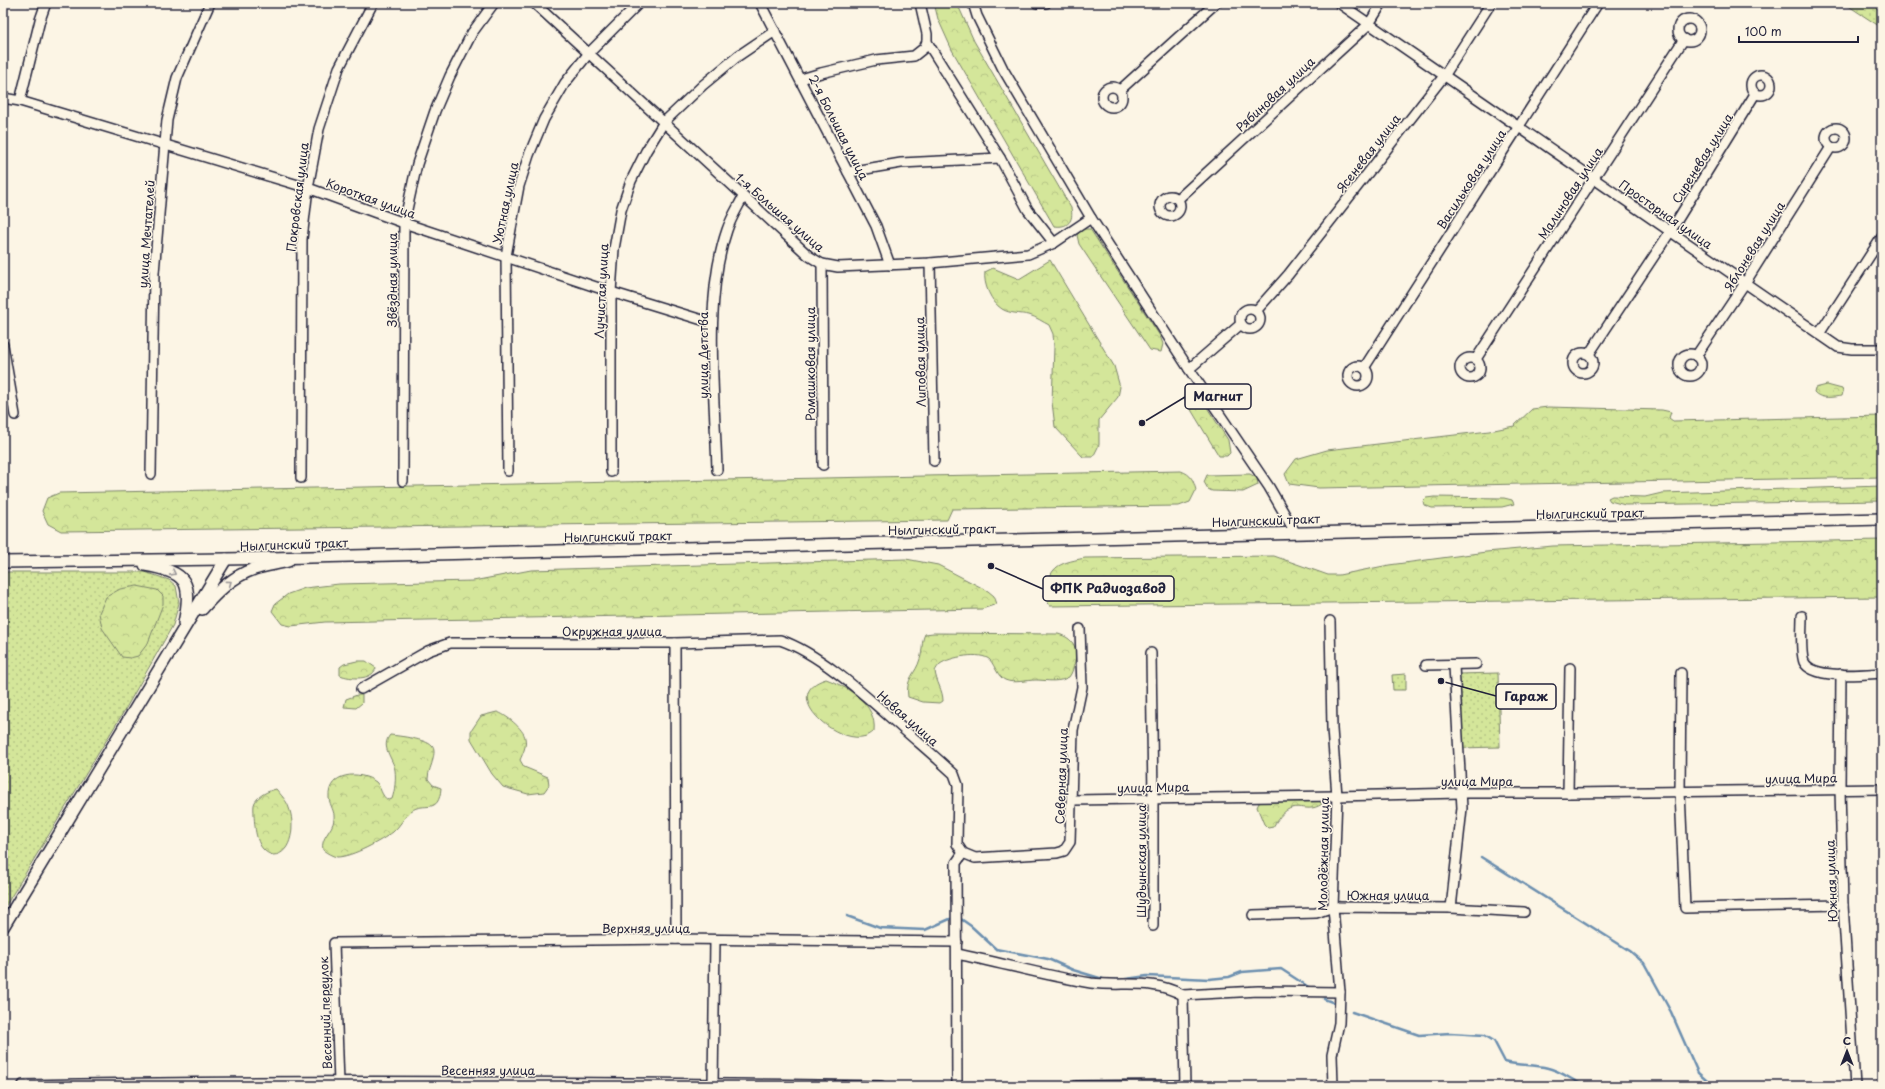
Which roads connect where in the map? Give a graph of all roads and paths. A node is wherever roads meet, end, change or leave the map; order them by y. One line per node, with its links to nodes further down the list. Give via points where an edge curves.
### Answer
1 (46, 3): 27 (street)
2 (210, 3): 30 (street, улица Мечтателей, via 177,78)
3 (373, 3): 35 (street, Покровская улица, via 339,68 319,129)
4 (494, 3): 39 (street, Звёздная улица, via 472,33 434,111 417,164)
5 (534, 3): 21 (street, 1-я Большая улица)
6 (639, 3): 21 (street, Уютная улица)
7 (760, 3): 18 (street, 2-я Большая улица)
8 (920, 3): 20 (street)
9 (973, 3): 38 (street, via 1003,69)
10 (1037, 3): 11 (street)
11 (1046, 3)
12 (1216, 3): 24 (street)
13 (1339, 3): 17 (street, Просторная улица)
14 (1382, 3): 17 (street, Рябиновая улица)
15 (1491, 3): 22 (street, Ясеневая улица)
16 (1598, 3): 29 (street, Васильковая улица)
17 (1369, 24): 22 (street, Просторная улица); 37 (street, Рябиновая улица)
18 (775, 31): 23 (street, 2-я Большая улица); 28 (street, Лучистая улица, via 738,56)
19 (1684, 39): 34 (street, Малиновая улица)
20 (927, 42): 23 (street, via 914,56 876,60); 32 (street)
21 (589, 53): 28 (street, 1-я Большая улица); 43 (street, Уютная улица, via 562,89 544,119 529,155 519,186)
22 (1444, 76): 29 (street, Просторная улица); 49 (street, Ясеневая улица, via 1288,275)
23 (801, 79): 33 (street, 2-я Большая улица)
24 (1120, 90)
25 (1755, 94): 40 (street, Сиреневая улица)
26 (3, 98): 27 (street, Короткая улица)
27 (20, 101): 30 (street, Короткая улица)
28 (664, 122): 36 (street, 1-я Большая улица); 48 (street, Лучистая улица, via 637,169 621,210 614,249)
29 (1519, 127): 34 (street, Просторная улица); 58 (street, Васильковая улица)
30 (164, 144): 35 (street, Короткая улица); 66 (street, улица Мечтателей, via 154,273)
31 (1830, 147): 47 (street, Яблоневая улица)
32 (1000, 158): 33 (street, via 901,163); 42 (street, via 1028,210)
33 (848, 172): 46 (street, 2-я Большая улица, via 876,226)
34 (1594, 178): 40 (street, Просторная улица); 57 (street, Малиновая улица)
35 (308, 188): 39 (street, Короткая улица); 67 (street, Покровская улица, via 302,239)
36 (744, 197): 45 (street, 1-я Большая улица, via 809,256); 50 (street, улица Детства, via 727,229 719,262)
37 (1178, 199)
38 (1091, 218): 42 (street, 1-я Большая улица); 59 (street)
39 (404, 223): 43 (street, Короткая улица); 68 (street, Звёздная улица)
40 (1670, 232): 47 (street, Просторная улица); 55 (street, Сиреневая улица)
41 (1882, 237): 52 (street)
42 (1054, 243): 44 (street, 1-я Большая улица, via 1028,254)
43 (506, 256): 48 (street, Короткая улица); 64 (street, Уютная улица)
44 (930, 262): 46 (street, 1-я Большая улица); 61 (street, Липовая улица)
45 (822, 264): 46 (street, 1-я Большая улица); 62 (street, Ромашковая улица)
46 (890, 265)
47 (1745, 283): 52 (street, Просторная улица); 56 (street, Яблоневая улица)
48 (611, 292): 50 (street, Короткая улица); 65 (street, Лучистая улица)
49 (1256, 311): 51 (street, via 1249,309 1244,312 1240,317); 51 (street, via 1259,316 1258,325 1249,329)
50 (712, 323): 63 (street, улица Детства)
51 (1241, 324): 59 (street)
52 (1819, 334): 54 (street, Просторная улица, via 1838,347 1852,350)
53 (3, 345): 60 (street)
54 (1882, 349)
55 (1589, 354)
56 (1696, 356)
57 (1476, 359)
58 (1364, 368)
59 (1189, 369): 70 (street, via 1269,487)
60 (15, 416)
61 (934, 461)
62 (823, 465)
63 (717, 470)
64 (508, 471)
65 (611, 472)
66 (151, 474)
67 (301, 478)
68 (403, 481)
69 (1882, 519): 70 (main road, Нылгинский тракт)
70 (1295, 532): 71 (main road, Нылгинский тракт)
71 (301, 556): 72 (main road, Нылгинский тракт); 78 (main road, one-way to 71, via 218,591 238,576)
72 (226, 559): 73 (main road, Нылгинский тракт); 78 (main road)
73 (122, 560): 74 (main road, Нылгинский тракт); 78 (main road, one-way to 78, via 162,568 182,578 188,597)
74 (3, 562)
75 (1802, 616): 87 (street, via 1803,658 1806,665 1818,672)
76 (1330, 622): 94 (street, Молодёжная улица, via 1332,729)
77 (1080, 628): 95 (street, Северная улица, via 1082,687 1073,730)
78 (183, 632): 104 (main road)
79 (675, 643): 88 (street, Окружная улица, via 450,643 428,650); 97 (street, Новая улица, via 780,640 796,645 824,664 874,703 954,774 958,785 957,844); 105 (street, Окружная улица)
80 (1151, 653): 96 (street, Шудьинская улица)
81 (1476, 664): 83 (street)
82 (1426, 665): 83 (street)
83 (1454, 666): 92 (street)
84 (1570, 668): 93 (street)
85 (1681, 672): 91 (street)
86 (1882, 673): 87 (street)
87 (1841, 674): 89 (street, Южная улица)
88 (362, 689)
89 (1840, 789): 90 (street, улица Мира); 91 (street, улица Мира); 98 (street, Южная улица)
90 (1882, 789)
91 (1680, 792): 93 (street, улица Мира); 98 (street, via 1685,908)
92 (1460, 793): 93 (street, улица Мира); 94 (street, улица Мира); 100 (street, via 1462,808)
93 (1568, 793)
94 (1337, 796): 96 (street, улица Мира); 99 (street, Молодёжная улица)
95 (1072, 800): 96 (street, улица Мира); 97 (street, Северная улица, via 1070,842 1064,851 975,858)
96 (1154, 800): 103 (street, Шудьинская улица)
97 (963, 852): 107 (street, via 956,863)
98 (1843, 905): 122 (street, Южная улица)
99 (1333, 907): 100 (street, Южная улица); 102 (street, Южная улица, via 1316,913); 110 (street, Молодёжная улица)
100 (1451, 908): 101 (street, Южная улица)
101 (1524, 912)
102 (1253, 915)
103 (1153, 926)
104 (3, 927)
105 (676, 939): 106 (street, Верхняя улица); 108 (street, Верхняя улица)
106 (715, 940): 107 (street, Верхняя улица); 114 (street)
107 (957, 942): 109 (street)
108 (334, 943): 112 (street, Весенний переулок)
109 (957, 954): 111 (street, via 1092,983 1154,984); 119 (street)
110 (1340, 992): 111 (street, via 1258,991); 121 (street, Молодёжная улица, via 1339,1023 1332,1054)
111 (1183, 995): 117 (street)
112 (339, 1083): 113 (street, Весенняя улица); 115 (street, Весенняя улица)
113 (356, 1084): 114 (street, Весенняя улица)
114 (713, 1084): 116 (street, Весенняя улица)
115 (23, 1085)
116 (735, 1085): 118 (street, Весенняя улица)
117 (1185, 1085): 120 (street)
118 (881, 1086)
119 (957, 1086)
120 (1076, 1086)
121 (1333, 1086)
122 (1854, 1086)

